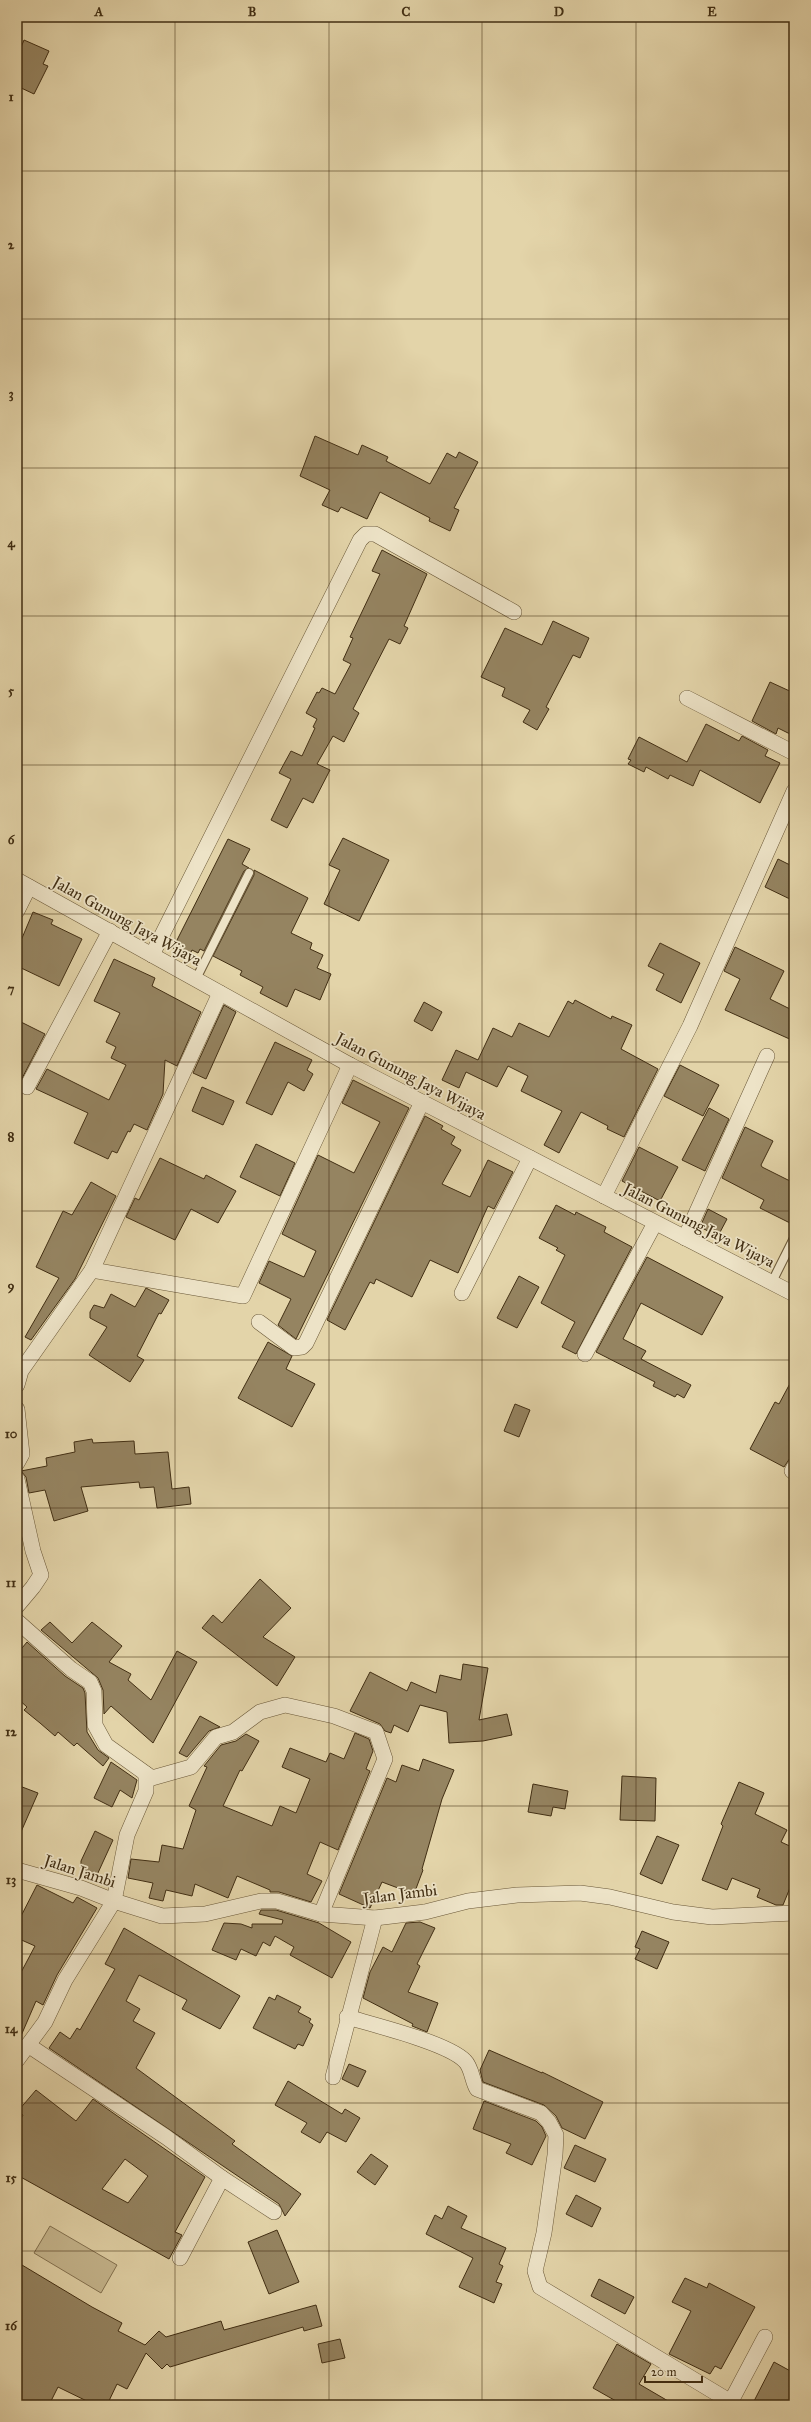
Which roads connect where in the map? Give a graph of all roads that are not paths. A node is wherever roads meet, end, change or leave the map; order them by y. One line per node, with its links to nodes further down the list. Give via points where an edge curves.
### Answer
1 (514, 612): 9 (street, via 375,534 366,534 360,540)
2 (687, 698): 3 (street)
3 (794, 753)
4 (794, 790): 17 (street, via 690,1026)
5 (250, 873): 10 (lane)
6 (23, 883): 7 (street); 8 (street, Jalan Gunung Jaya Wijaya)
7 (17, 911)
8 (110, 931): 9 (street, Jalan Gunung Jaya Wijaya); 14 (street)
9 (152, 955): 10 (street, Jalan Gunung Jaya Wijaya)
10 (196, 979): 11 (street, Jalan Gunung Jaya Wijaya)
11 (220, 993): 13 (street, Jalan Gunung Jaya Wijaya); 21 (street)
12 (768, 1056): 19 (street)
13 (350, 1065): 15 (street, Jalan Gunung Jaya Wijaya); 21 (street, via 243,1296)
14 (28, 1087)
15 (422, 1102): 16 (street, Jalan Gunung Jaya Wijaya); 25 (street, via 306,1343 302,1347 294,1348)
16 (530, 1158): 17 (street, Jalan Gunung Jaya Wijaya); 23 (street)
17 (604, 1196): 18 (street, Jalan Gunung Jaya Wijaya)
18 (655, 1222): 19 (street, Jalan Gunung Jaya Wijaya); 26 (street)
19 (685, 1238): 22 (street, Jalan Gunung Jaya Wijaya)
20 (794, 1238): 22 (lane)
21 (92, 1270): 27 (street, via 21,1371)
22 (772, 1282): 24 (street, Jalan Gunung Jaya Wijaya)
23 (462, 1293)
24 (794, 1294)
25 (260, 1322)
26 (585, 1354)
27 (17, 1385)
28 (17, 1409): 29 (street, via 21,1433)
29 (19, 1459)
30 (17, 1479): 31 (street, via 41,1575)
31 (17, 1606)
32 (17, 1621): 33 (street, via 71,1669 90,1682 94,1691 95,1725 106,1746)
33 (146, 1774): 35 (street, via 146,1791 127,1835); 37 (street, via 152,1778 159,1777 191,1767 216,1737 233,1732 260,1712 285,1705 334,1716 376,1732 384,1759)
34 (17, 1870): 35 (street, Jalan Jambi, via 81,1888)
35 (114, 1901): 37 (street, Jalan Jambi, via 162,1916 205,1914 261,1901 277,1901); 40 (street, via 65,1980 45,2022)
36 (794, 1913): 38 (street, Jalan Jambi, via 712,1917 673,1912 610,1897 580,1893 517,1895)
37 (321, 1914): 38 (street, Jalan Jambi)
38 (375, 1918): 39 (street)
39 (347, 2017): 42 (street); 47 (street, via 416,2038 454,2053 467,2062 477,2089 541,2113 545,2117 556,2136 556,2155 544,2233 535,2271 540,2286)
40 (28, 2045): 41 (street); 43 (street, via 166,2137)
41 (17, 2060)
42 (333, 2077)
43 (222, 2178): 44 (street); 45 (street)
44 (274, 2212)
45 (180, 2258)
46 (764, 2337): 47 (street)
47 (730, 2403)

